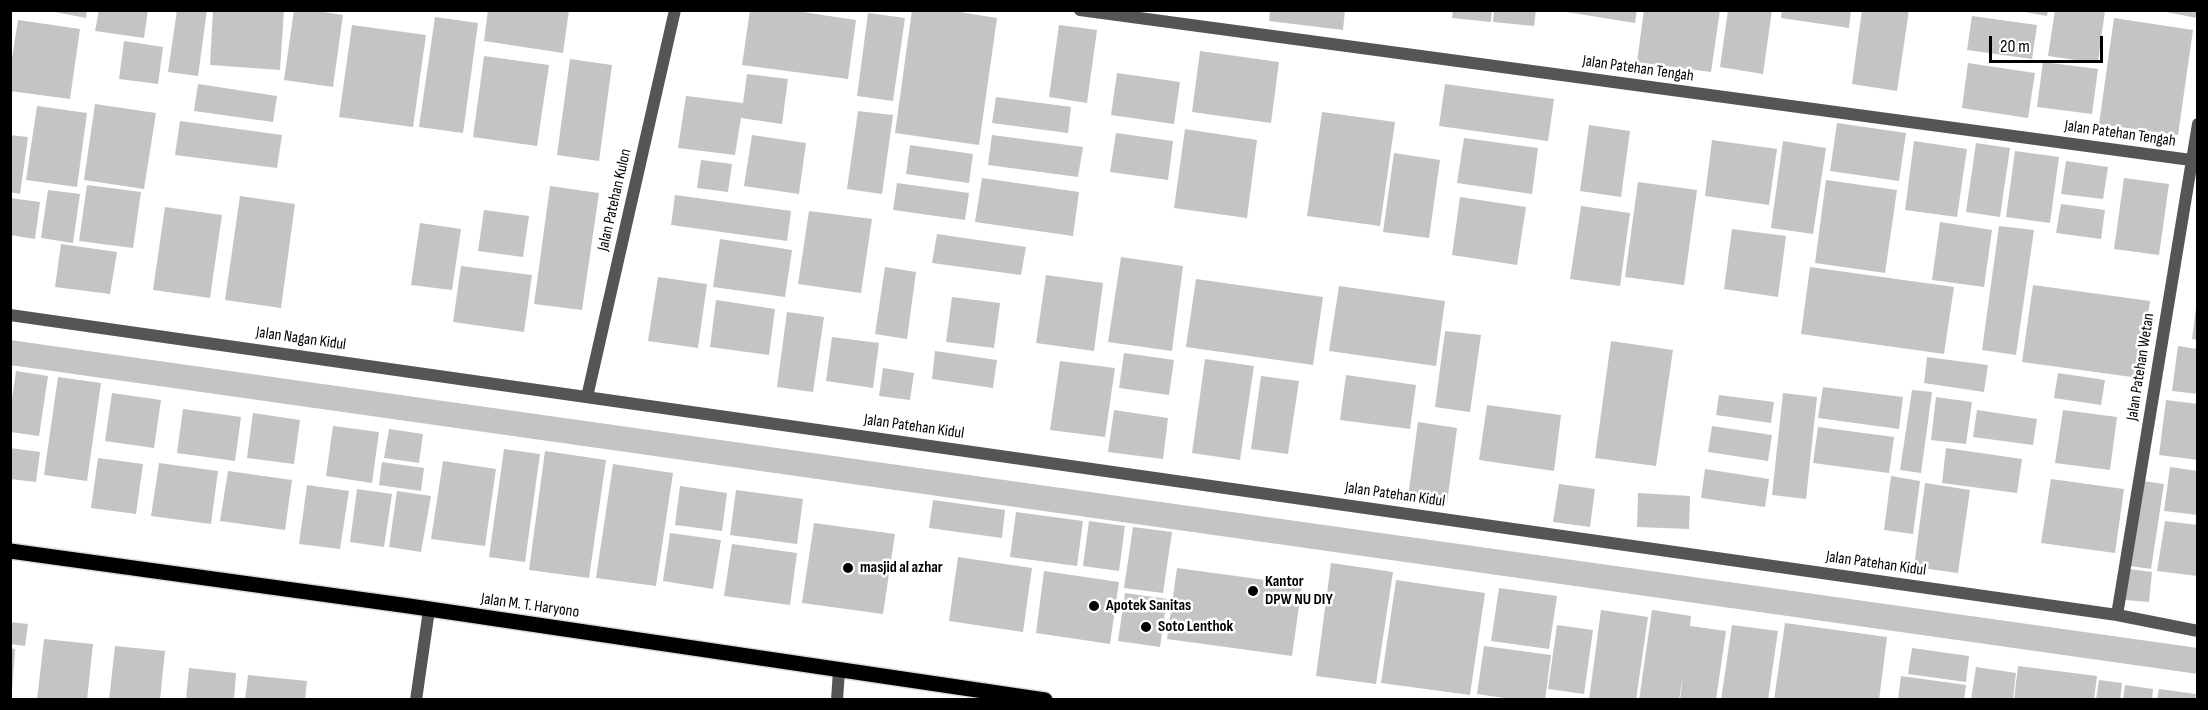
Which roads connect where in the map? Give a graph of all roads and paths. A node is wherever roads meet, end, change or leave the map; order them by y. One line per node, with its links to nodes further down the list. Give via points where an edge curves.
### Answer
1 (675, 10): 6 (street, Jalan Patehan Kulon)
2 (1080, 10): 4 (street, Jalan Patehan Tengah)
3 (2198, 124): 4 (street, Jalan Patehan Wetan)
4 (2191, 160): 9 (street, Jalan Patehan Wetan)
5 (10, 315): 6 (street, Jalan Nagan Kidul)
6 (587, 397): 9 (street, Jalan Patehan Kidul)
7 (10, 551): 8 (main road, Jalan M. T. Haryono)
8 (429, 610): 11 (main road, Jalan M. T. Haryono); 12 (street)
9 (2117, 615): 10 (street, Jalan Patehan Kidul)
10 (2198, 632)
11 (839, 670): 13 (street); 14 (main road, Jalan M. T. Haryono)
12 (416, 699)
13 (837, 699)
14 (1045, 699)

